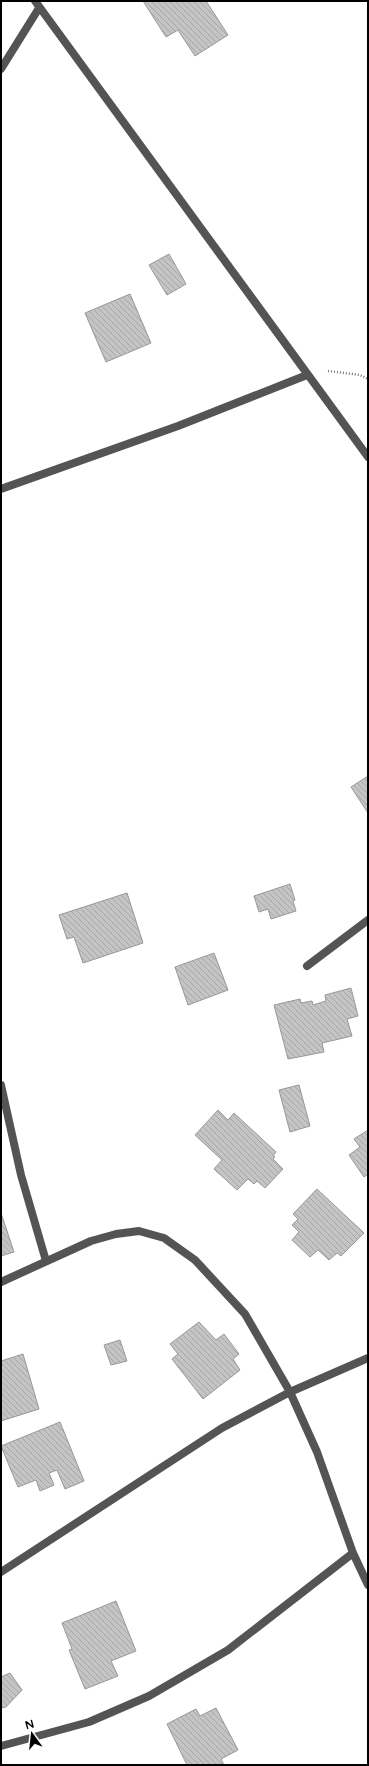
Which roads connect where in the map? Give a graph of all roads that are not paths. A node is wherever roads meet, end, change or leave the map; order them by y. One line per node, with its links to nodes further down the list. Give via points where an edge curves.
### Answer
1 (37, 4): 2 (street); 3 (street)
2 (1, 69)
3 (307, 375): 4 (street); 5 (street, via 178,426)
4 (368, 457)
5 (1, 489)
6 (368, 920): 7 (street)
7 (307, 966)
8 (1, 1085): 9 (street, via 21,1175)
9 (46, 1261): 10 (street); 12 (street, via 91,1241 116,1234 139,1231 164,1238 195,1260 245,1314)
10 (1, 1282)
11 (368, 1358): 12 (street)
12 (290, 1392): 13 (street, via 317,1452); 14 (street, via 222,1428)
13 (353, 1553): 15 (street); 16 (street, via 228,1650 149,1696 88,1722)
14 (1, 1572)
15 (368, 1585)
16 (1, 1746)

